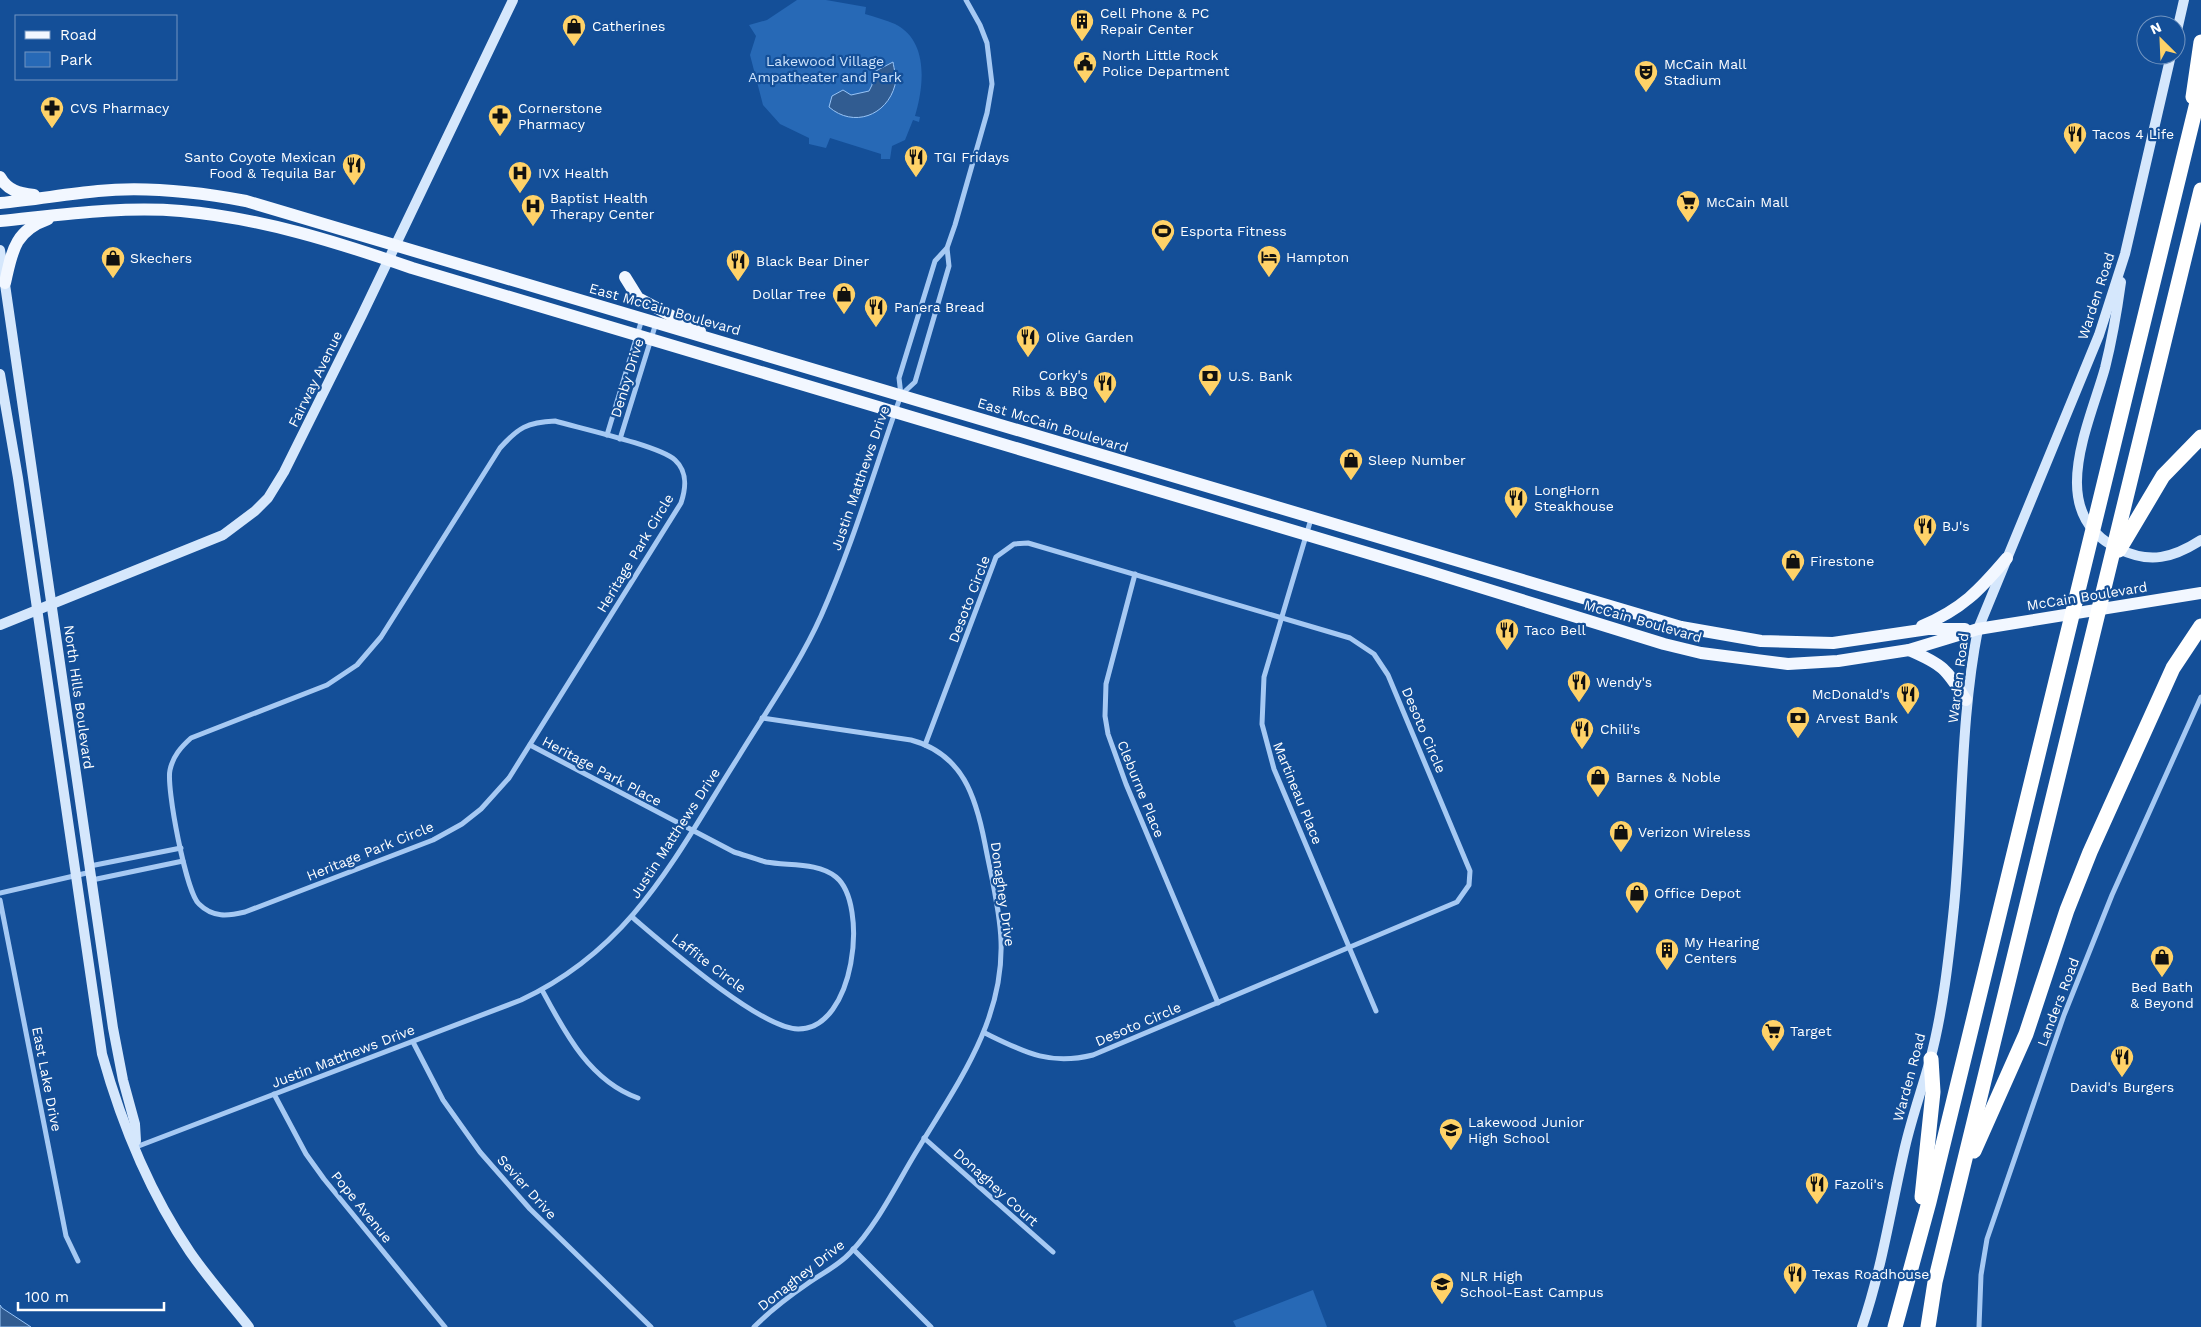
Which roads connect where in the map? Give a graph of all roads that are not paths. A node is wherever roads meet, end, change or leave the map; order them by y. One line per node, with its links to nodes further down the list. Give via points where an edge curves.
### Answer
1 (512, 0): 15 (street, Fairway Avenue)
2 (966, 0): 16 (street, via 987,43 992,84 987,113)
3 (2184, 0): 4 (street)
4 (2181, 15)
5 (2201, 42): 8 (highway)
6 (2169, 65): 18 (street, Warden Road)
7 (2201, 86): 8 (highway)
8 (2185, 152): 72 (highway)
9 (0, 177): 11 (main road, via 14,192)
10 (2201, 190): 37 (highway)
11 (54, 197): 12 (main road, East McCain Boulevard); 15 (main road, East McCain Boulevard, via 142,189 220,196)
12 (0, 202)
13 (60, 214): 14 (main road); 19 (main road, via 119,210 181,211 296,231); 21 (main road, via 38,222 12,248)
14 (0, 221)
15 (394, 244): 19 (street, Fairway Avenue); 22 (main road, East McCain Boulevard)
16 (946, 248): 28 (street, via 935,261 899,378); 28 (street, via 949,266 914,382)
17 (0, 250): 21 (street, North Hills Boulevard)
18 (2125, 254): 35 (street, via 2117,315 2076,468 2076,489 2086,520 2100,538 2131,555 2146,558 2166,556 2182,552); 36 (street, Warden Road, via 2099,335)
19 (387, 260): 24 (main road); 40 (street, Fairway Avenue, via 284,472 268,498 223,535)
20 (625, 276): 26 (main road, via 638,298)
21 (5, 283): 40 (street, North Hills Boulevard)
22 (642, 319): 23 (main road, East McCain Boulevard); 24 (street, Denby Drive)
23 (656, 323): 25 (street, Denby Drive); 26 (main road, East McCain Boulevard)
24 (637, 335): 25 (main road); 30 (street, Denby Drive)
25 (650, 339): 29 (main road); 32 (street, Denby Drive)
26 (717, 341): 28 (main road, East McCain Boulevard)
27 (0, 374): 41 (street, North Hills Boulevard)
28 (901, 395): 29 (street, Justin Matthews Drive); 33 (main road, East McCain Boulevard)
29 (896, 411): 34 (main road); 50 (street, Justin Matthews Drive, via 821,616)
30 (607, 436): 32 (street, Heritage Park Circle); 54 (street, Heritage Park Circle, via 555,421 529,424 514,432 495,455 381,637 357,665 327,685 216,727 184,744 174,758 168,784)
31 (2201, 437): 37 (highway, via 2152,491)
32 (620, 439): 51 (street, Heritage Park Circle, via 676,460 684,474 686,490)
33 (1312, 518): 34 (street, Martineau Place); 46 (main road, McCain Boulevard, via 1709,633 1761,641 1833,643)
34 (1307, 535): 42 (street, Martineau Place); 47 (main road, McCain Boulevard, via 1701,653 1788,664 1838,661)
35 (2201, 540)
36 (2007, 558): 45 (street, Warden Road); 46 (main road, via 1969,600 1942,618)
37 (2110, 567): 71 (highway)
38 (1136, 574): 42 (street, Desoto Circle); 52 (street, Desoto Circle, via 1028,543 1005,548 996,557); 62 (street, Cleburne Place, via 1106,684 1108,734)
39 (2201, 594): 45 (main road, McCain Boulevard)
40 (51, 604): 41 (street, Fairway Avenue); 56 (street, North Hills Boulevard)
41 (37, 610): 43 (street, Fairway Avenue); 56 (street, North Hills Boulevard)
42 (1281, 618): 60 (street, Martineau Place, via 1264,678 1261,706 1265,743); 60 (street, Desoto Circle, via 1350,638 1381,661 1470,871 1470,885 1457,902)
43 (0, 625)
44 (2201, 626): 71 (highway, via 2173,668 2090,852 2026,1034)
45 (1978, 629): 46 (main road, McCain Boulevard); 47 (main road, McCain Boulevard); 49 (street, Warden Road)
46 (1911, 631)
47 (1909, 650): 49 (main road, via 1938,662)
48 (2201, 697): 84 (street, Landers Road, via 2112,895 2064,1015 1987,1240 1981,1275)
49 (1966, 700): 66 (street, Warden Road, via 1954,907)
50 (762, 718): 52 (street, Donaghey Drive, via 912,740); 53 (street, Justin Matthews Drive)
51 (530, 745): 53 (street, Heritage Park Place); 55 (street, Heritage Park Circle, via 496,793 448,832 245,912 223,916 199,905)
52 (925, 745): 64 (street, Donaghey Drive, via 945,757 964,778 982,828 1001,941 998,987)
53 (691, 832): 59 (street, Justin Matthews Drive); 59 (street, Laffite Circle, via 734,852 766,862 820,868 838,878 850,901 852,956 848,979 830,1013 819,1023 798,1029 767,1017 725,992)
54 (181, 848): 55 (street, Heritage Park Circle); 56 (street)
55 (183, 861): 56 (street)
56 (86, 874): 57 (street); 70 (street, North Hills Boulevard, via 123,1080 135,1124); 70 (street, North Hills Boulevard, via 102,1054)
57 (0, 893)
58 (0, 900): 75 (street, East Lake Drive, via 66,1236)
59 (632, 917): 61 (street, Justin Matthews Drive, via 602,947)
60 (1349, 947): 62 (street, Desoto Circle); 63 (street, Martineau Place)
61 (542, 990): 65 (street, Justin Matthews Drive); 68 (street, via 575,1046 598,1073 613,1087)
62 (1218, 1002): 64 (street, Desoto Circle, via 1093,1055 1061,1060 1030,1054)
63 (1376, 1011)
64 (985, 1034): 69 (street, Donaghey Drive)
65 (413, 1042): 67 (street, Justin Matthews Drive); 78 (street, Sevier Drive, via 443,1100 480,1152 530,1209)
66 (1931, 1059): 72 (highway, via 1933,1092); 81 (street, Warden Road, via 1907,1139)
67 (274, 1094): 70 (street, Justin Matthews Drive); 77 (street, Pope Avenue, via 306,1154 324,1179)
68 (638, 1098)
69 (924, 1138): 73 (street, Donaghey Drive); 74 (street, Donaghey Court)
70 (136, 1147): 76 (street, North Hills Boulevard, via 157,1195 186,1244)
71 (1959, 1185): 83 (highway, via 1935,1282)
72 (1917, 1243): 82 (highway)
73 (854, 1249): 79 (street, Donaghey Drive, via 832,1268 782,1301); 80 (street)
74 (1053, 1252)
75 (78, 1261)
76 (249, 1327)
77 (445, 1327)
78 (651, 1327)
79 (754, 1327)
80 (931, 1327)
81 (1862, 1327)
82 (1895, 1327)
83 (1928, 1327)
84 (1979, 1327)

